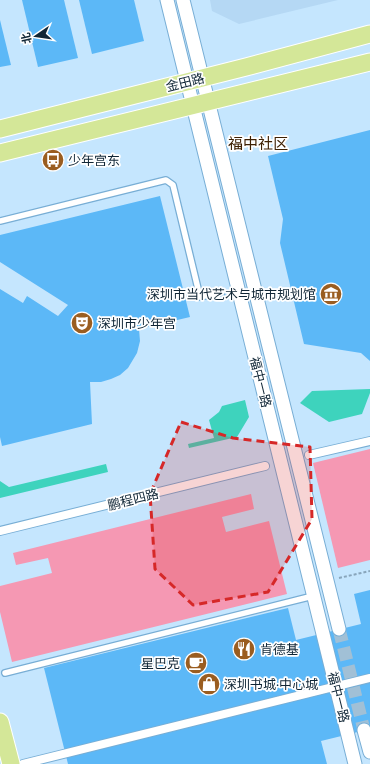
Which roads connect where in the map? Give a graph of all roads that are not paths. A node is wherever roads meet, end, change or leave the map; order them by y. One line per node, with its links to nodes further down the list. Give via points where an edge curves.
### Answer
1 (167, 0): 5 (street, 福中一路)
2 (183, 0): 5 (street, 福中一路)
3 (370, 34): 5 (main road, 金田路)
4 (370, 62): 6 (main road, 金田路)
5 (195, 79): 6 (street, 福中一路); 7 (main road, 金田路)
6 (200, 104): 8 (main road, 金田路); 15 (street, 福中一路); 16 (street, 福中一路)
7 (0, 129)
8 (0, 153)
9 (0, 221): 10 (lane, via 166,180 173,185 200,297)
10 (222, 292)
11 (370, 441): 12 (street)
12 (309, 456)
13 (265, 466): 14 (street, 鹏程四路)
14 (0, 531)
15 (314, 596): 17 (lane); 24 (street, 福中一路)
16 (339, 630)
17 (5, 674)
18 (370, 678): 23 (street, bridge)
19 (0, 722): 22 (main road)
20 (364, 730): 21 (street, 福中一路)
21 (370, 752)
22 (10, 764)
23 (23, 764)
24 (355, 764)

